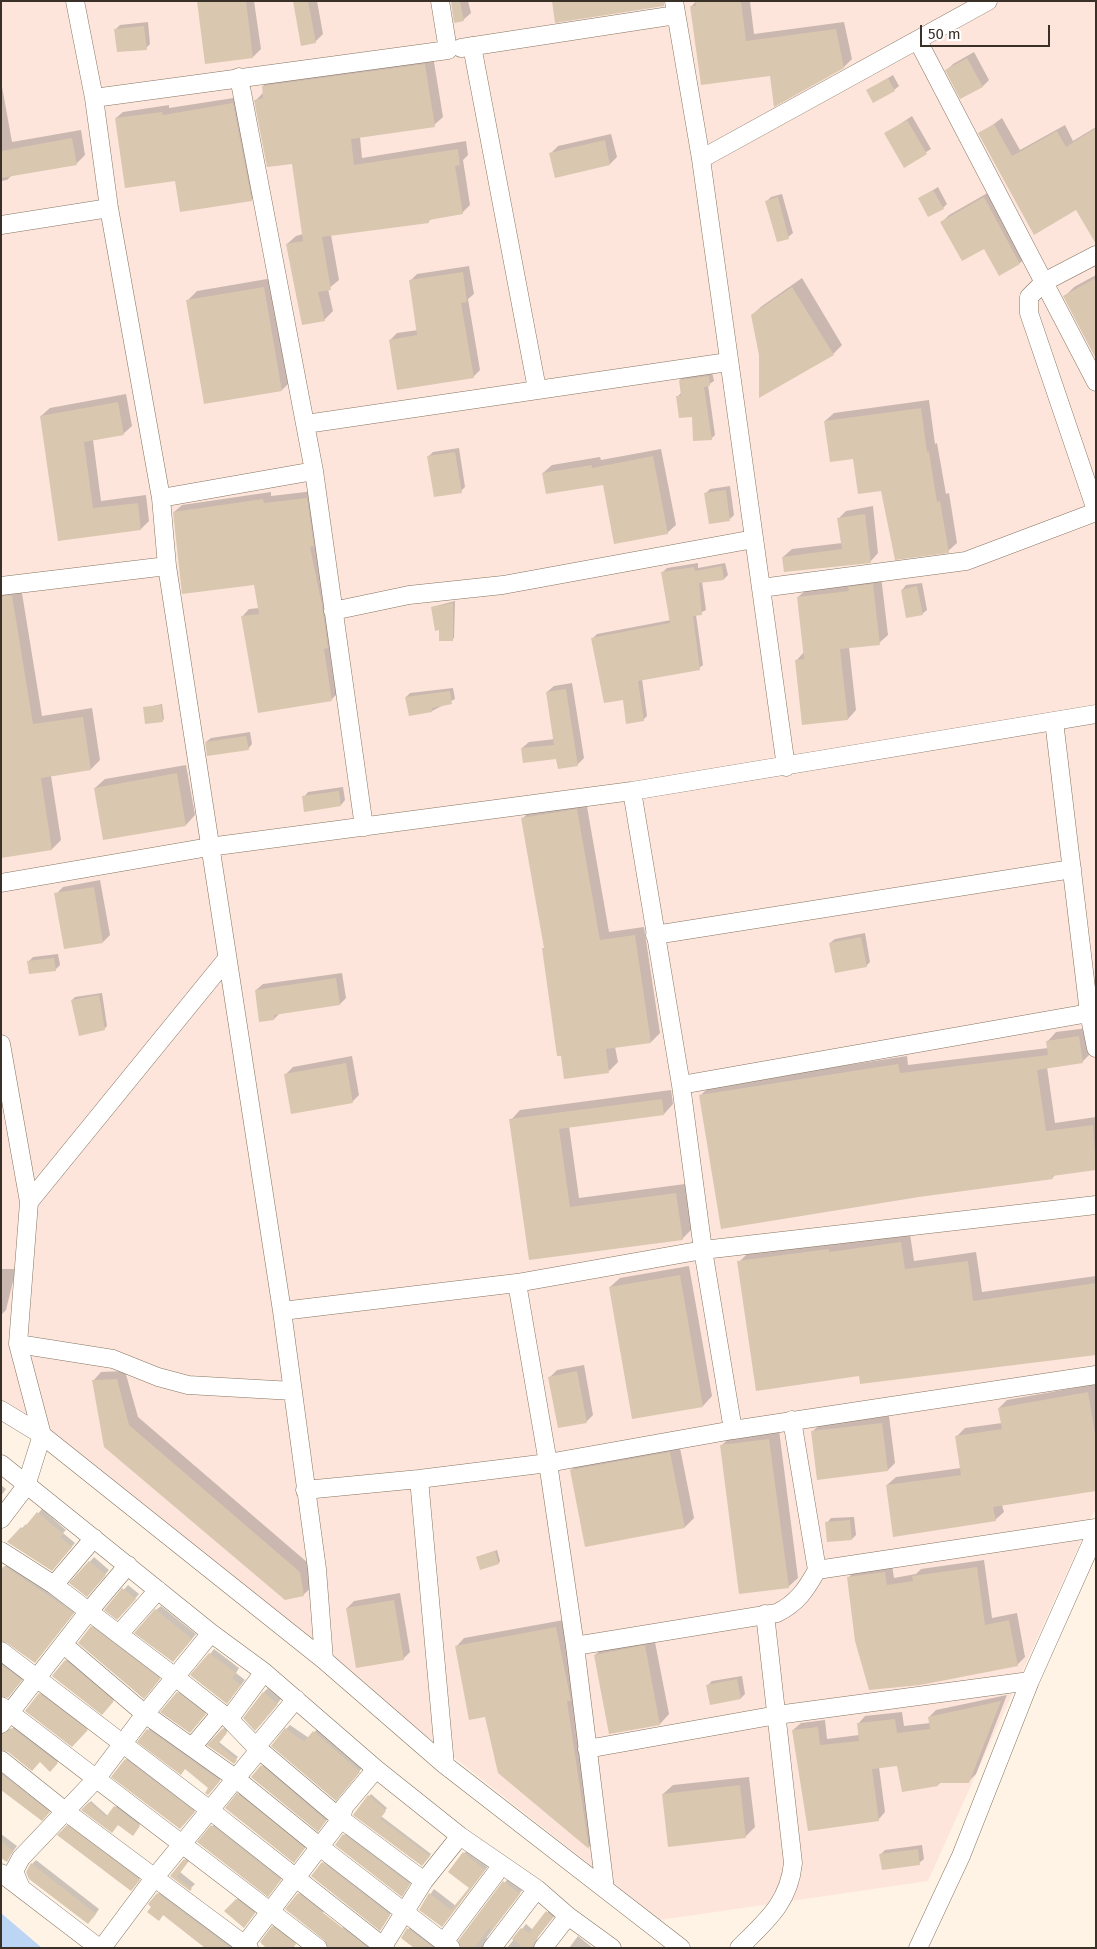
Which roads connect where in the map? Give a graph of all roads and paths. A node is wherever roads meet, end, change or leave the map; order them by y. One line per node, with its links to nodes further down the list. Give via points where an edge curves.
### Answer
1 (75, 1): 9 (street)
2 (440, 1): 7 (street)
3 (988, 1): 5 (street)
4 (674, 8): 6 (street); 10 (street)
5 (918, 41): 10 (street); 14 (street)
6 (472, 46): 7 (street); 17 (street)
7 (448, 50): 8 (street)
8 (239, 76): 9 (street); 18 (street)
9 (94, 98): 11 (street)
10 (701, 159): 15 (street)
11 (109, 208): 12 (street); 20 (street)
12 (1, 225)
13 (1096, 255): 14 (street)
14 (1044, 282): 16 (street); 21 (street, via 1029,297 1029,313)
15 (728, 362): 17 (street); 22 (street)
16 (1096, 382)
17 (537, 389): 18 (street)
18 (306, 424): 19 (street)
19 (314, 471): 20 (street); 26 (street)
20 (161, 498): 23 (street)
21 (1096, 511): 25 (street, via 966,560)
22 (754, 539): 25 (street); 26 (street, via 503,586 409,595)
23 (167, 566): 24 (street); 32 (street)
24 (1, 586)
25 (761, 588): 29 (street)
26 (333, 611): 31 (street)
27 (1096, 714): 28 (street)
28 (1054, 721): 29 (street); 33 (street)
29 (786, 767): 30 (street)
30 (632, 791): 31 (street); 35 (street)
31 (364, 827): 32 (street)
32 (209, 847): 34 (street); 36 (street)
33 (1072, 869): 35 (street); 37 (street)
34 (1, 883)
35 (655, 935): 40 (street)
36 (226, 960): 41 (street); 45 (street)
37 (1089, 1013): 39 (street); 40 (street)
38 (1, 1044): 41 (street)
39 (1096, 1048)
40 (681, 1085): 43 (street)
41 (29, 1202): 46 (street)
42 (1096, 1205): 43 (street)
43 (702, 1250): 44 (street); 51 (street)
44 (517, 1283): 45 (street); 53 (street)
45 (282, 1311): 48 (street)
46 (18, 1344): 48 (street, via 113,1359 188,1385); 52 (street)
47 (1096, 1374): 50 (street)
48 (293, 1391): 57 (street)
49 (1, 1410): 52 (street)
50 (792, 1420): 51 (street); 64 (street)
51 (733, 1430): 53 (street)
52 (42, 1435): 56 (street); 74 (street)
53 (548, 1463): 55 (street); 72 (street)
54 (1, 1464): 56 (street)
55 (420, 1479): 57 (street); 89 (street)
56 (26, 1486): 58 (street); 61 (street)
57 (305, 1490): 74 (street, via 317,1569)
58 (1, 1519)
59 (1096, 1528): 64 (street)
60 (1096, 1533): 78 (street)
61 (94, 1538): 63 (street); 65 (street)
62 (1, 1551): 65 (street)
63 (128, 1565): 66 (street); 67 (street)
64 (816, 1570): 68 (street, via 796,1603 777,1613)
65 (54, 1585): 67 (street)
66 (158, 1590): 69 (street); 70 (street)
67 (89, 1611): 70 (street); 71 (street)
68 (765, 1614): 72 (street); 82 (street)
69 (210, 1633): 75 (street); 76 (street)
70 (119, 1634): 76 (street)
71 (64, 1645): 77 (street); 81 (street)
72 (575, 1646): 87 (street)
73 (1, 1651): 77 (street)
74 (324, 1660): 89 (street)
75 (264, 1672): 79 (street); 83 (street)
76 (175, 1677): 81 (street); 83 (street)
77 (38, 1678): 80 (street); 84 (street)
78 (1030, 1681): 82 (street); 120 (street, via 961,1856)
79 (296, 1699): 86 (street); 90 (street)
80 (4, 1714): 92 (street)
81 (145, 1714): 84 (street); 85 (street)
82 (776, 1715): 87 (street); 119 (street, via 791,1831 791,1882 780,1906)
83 (225, 1716): 85 (street); 86 (street)
84 (121, 1744): 92 (street); 94 (street)
85 (193, 1746): 91 (street)
86 (256, 1747): 91 (street, via 254,1755); 95 (street)
87 (587, 1749): 105 (street)
88 (1, 1760): 93 (street)
89 (445, 1765): 105 (street)
90 (376, 1769): 95 (street, via 344,1807); 96 (street)
91 (235, 1778): 94 (street); 98 (street)
92 (96, 1779): 93 (street); 97 (street)
93 (65, 1811): 101 (street); 104 (street, via 21,1858 14,1871)
94 (211, 1811): 97 (street); 102 (street)
95 (341, 1819): 98 (street); 103 (street)
96 (460, 1836): 99 (street); 103 (street)
97 (182, 1844): 101 (street); 107 (street)
98 (320, 1847): 102 (street); 108 (street)
99 (502, 1865): 106 (street); 111 (street)
100 (1, 1873): 104 (street)
101 (155, 1877): 112 (street); 114 (street)
102 (296, 1878): 107 (street); 113 (street)
103 (424, 1881): 108 (street)
104 (21, 1888): 114 (street)
105 (605, 1888): 118 (street)
106 (537, 1889): 109 (street); 116 (street)
107 (271, 1911): 112 (street); 115 (street)
108 (402, 1912): 111 (street); 113 (street)
109 (568, 1916): 110 (street); 117 (street)
110 (601, 1944)
111 (448, 1945)
112 (245, 1947)
113 (384, 1947)
114 (100, 1948)
115 (318, 1948)
116 (492, 1948)
117 (543, 1948)
118 (681, 1948)
119 (739, 1948)
120 (918, 1948)

